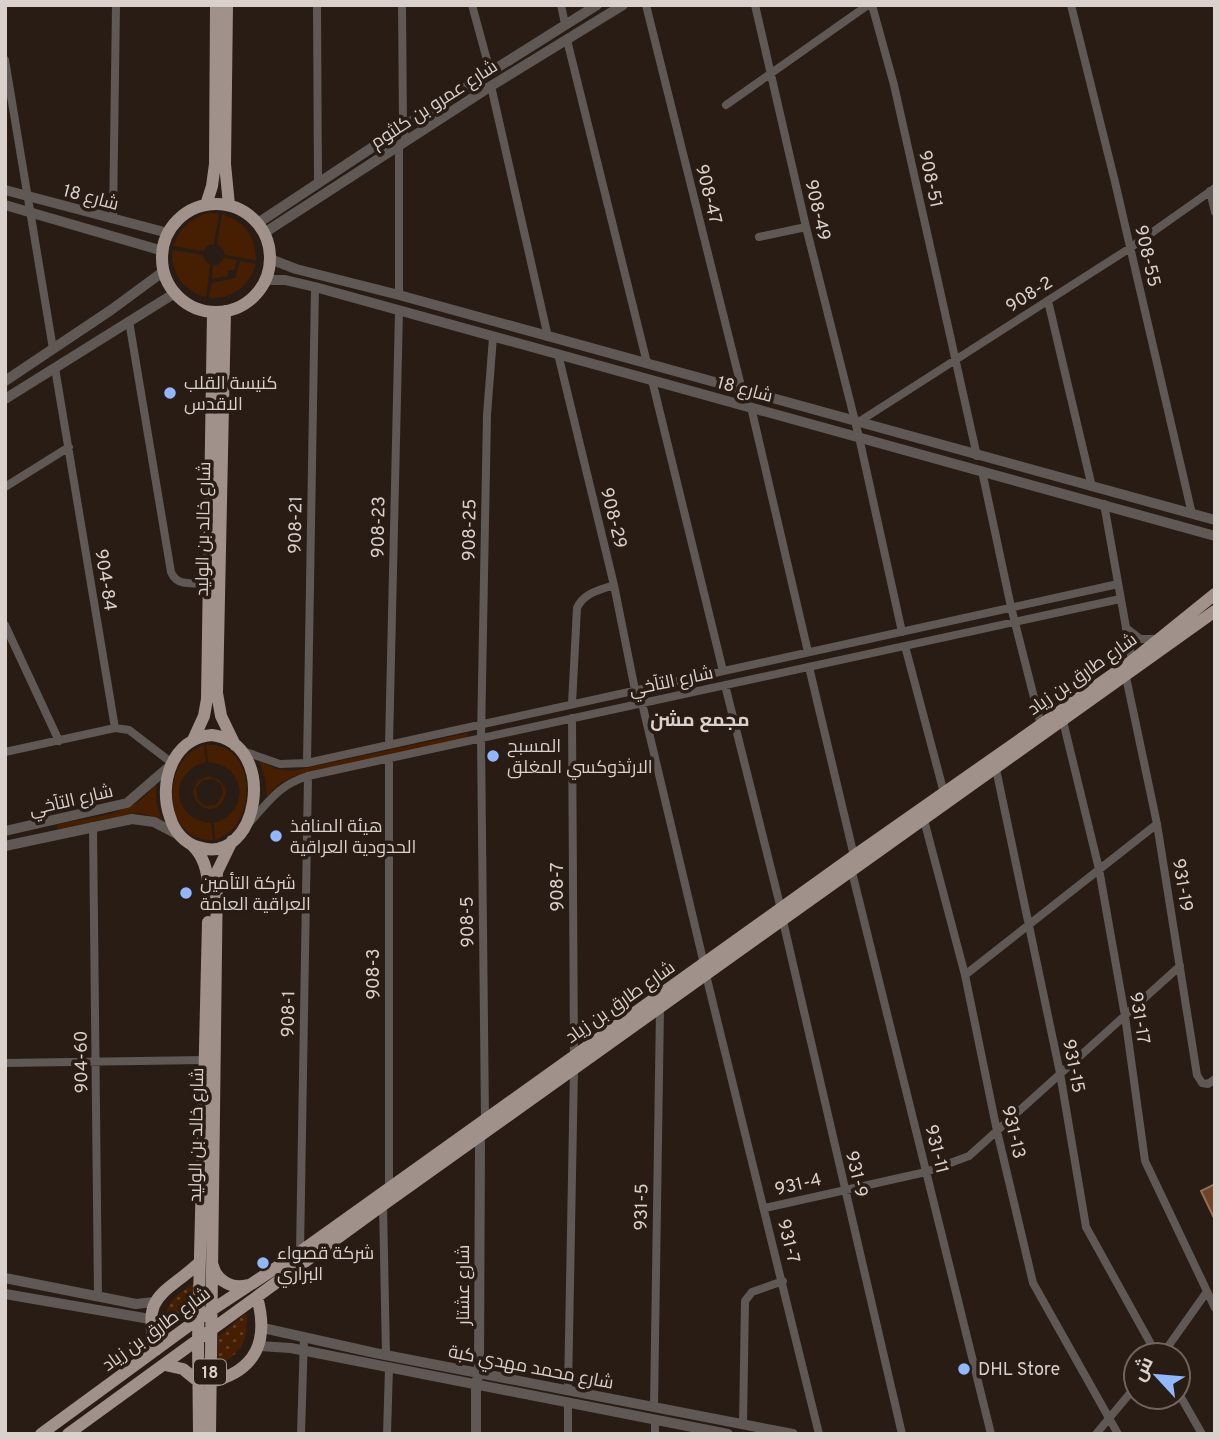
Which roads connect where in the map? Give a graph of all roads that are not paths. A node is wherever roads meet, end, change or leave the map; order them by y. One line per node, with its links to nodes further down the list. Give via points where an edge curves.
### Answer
1 (116, 5): 32 (street)
2 (216, 5): 28 (main road, via 215,164)
3 (227, 5): 29 (main road, via 225,164)
4 (317, 5): 23 (street)
5 (402, 5): 21 (street)
6 (472, 5): 17 (street)
7 (561, 5): 14 (street)
8 (597, 5): 14 (street, شارع عمرو بن كلثوم)
9 (623, 5): 15 (street, شارع عمرو بن كلثوم)
10 (646, 5): 61 (street, 908-47)
11 (755, 5): 18 (street, 908-49)
12 (870, 5): 18 (street); 54 (street, 908-51, via 894,85)
13 (1070, 5): 37 (street, 908-55)
14 (565, 24): 17 (street, شارع عمرو بن كلثوم)
15 (567, 40): 19 (street, شارع عمرو بن كلثوم); 55 (street)
16 (5, 60): 26 (street)
17 (490, 71): 21 (street, شارع عمرو بن كلثوم)
18 (772, 74): 20 (street); 33 (street, 908-49)
19 (491, 86): 22 (street, شارع عمرو بن كلثوم); 51 (street)
20 (726, 105)
21 (403, 127): 22 (street); 23 (street, شارع عمرو بن كلثوم)
22 (403, 143): 34 (street, شارع عمرو بن كلثوم); 44 (street)
23 (318, 184): 34 (street, شارع عمرو بن كلثوم)
24 (1212, 189): 31 (street); 37 (street, 908-2)
25 (5, 190): 26 (street, شارع 18)
26 (27, 196): 30 (street); 32 (street, شارع 18)
27 (5, 205): 30 (street, شارع 18)
28 (206, 205): 29 (main road); 35 (main road, via 191,210)
29 (229, 205): 34 (main road, via 245,212)
30 (31, 212): 38 (street, شارع 18); 52 (street)
31 (1215, 212)
32 (113, 219): 35 (street, شارع 18)
33 (806, 227): 36 (street); 64 (street, 908-49)
34 (261, 228): 39 (main road)
35 (168, 233): 38 (main road)
36 (758, 237)
37 (1130, 248): 45 (street, 908-2); 73 (street, 908-55)
38 (163, 251): 40 (main road)
39 (270, 259): 41 (main road); 44 (street, شارع 18)
40 (164, 271): 43 (main road); 52 (street)
41 (265, 280): 42 (street, شارع 18, via 285,279); 46 (main road, via 247,302)
42 (316, 287): 47 (street, شارع 18); 112 (street, 908-21)
43 (175, 293): 46 (main road, via 199,309); 48 (street)
44 (399, 295): 49 (street, شارع 18)
45 (1048, 301): 54 (street, 908-2); 69 (street)
46 (219, 311): 77 (main road, شارع خالد بن الوليد); 109 (main road, شارع خالد بن الوليد, via 217,693 221,716)
47 (399, 311): 50 (street, شارع 18); 108 (street, 908-23)
48 (129, 321): 56 (street); 77 (street, via 171,572 180,583)
49 (493, 322): 50 (street); 51 (street, شارع 18)
50 (491, 336): 53 (street, شارع 18); 102 (street, 908-25)
51 (548, 337): 55 (street, شارع 18)
52 (53, 349): 57 (street)
53 (558, 355): 58 (street, شارع 18); 79 (street, 908-29)
54 (954, 360): 64 (street, 908-2); 67 (street, 908-51)
55 (651, 365): 58 (street); 61 (street, شارع 18)
56 (55, 368): 60 (street); 66 (street, 904-84)
57 (15, 375): 59 (street); 60 (street)
58 (652, 380): 63 (street, شارع 18); 93 (street)
59 (5, 381)
60 (24, 387): 62 (street)
61 (742, 390): 64 (street, شارع 18)
62 (5, 399)
63 (751, 407): 65 (street, شارع 18); 89 (street)
64 (855, 422): 65 (street, 908-49); 67 (street, شارع 18)
65 (859, 437): 68 (street, شارع 18); 86 (street, 908-49)
66 (69, 447): 70 (street); 104 (street, 904-84)
67 (977, 456): 69 (street, شارع 18)
68 (982, 471): 71 (street, شارع 18); 82 (street)
69 (1092, 486): 72 (street, شارع 18)
70 (5, 487)
71 (1104, 504): 75 (street, شارع 18); 78 (street)
72 (1170, 508): 73 (street, شارع 18); 75 (street)
73 (1192, 514): 74 (street, شارع 18)
74 (1215, 520)
75 (1167, 522): 76 (street, شارع 18)
76 (1215, 536)
77 (207, 583): 106 (main road, شارع خالد بن الوليد, via 206,699)
78 (1118, 584): 80 (street); 82 (street, شارع التآخي)
79 (614, 585): 97 (street, 908-29); 99 (street, via 580,600)
80 (1121, 598): 83 (street, شارع التآخي); 85 (street)
81 (1213, 604): 87 (main road, شارع طارق بن زياد); 95 (main road, شارع طارق بن زياد)
82 (1011, 607): 83 (street); 86 (street, شارع التآخي)
83 (1015, 622): 88 (street, شارع التآخي); 103 (street)
84 (5, 625): 107 (street)
85 (1126, 627): 87 (street, via 1144,640); 90 (street)
86 (902, 632): 89 (street, شارع التآخي)
87 (1164, 637): 90 (main road, شارع طارق بن زياد)
88 (905, 646): 92 (street, شارع التآخي); 116 (street)
89 (808, 652): 91 (street, شارع التآخي)
90 (1132, 661): 103 (main road, شارع طارق بن زياد)
91 (764, 662): 93 (street, شارع التآخي); 94 (street)
92 (809, 667): 94 (street, شارع التآخي); 128 (street)
93 (723, 671): 97 (street, شارع التآخي)
94 (767, 676): 96 (street, شارع التآخي)
95 (1126, 677): 101 (main road, شارع طارق بن زياد); 119 (street, 931-19)
96 (725, 685): 98 (street, شارع التآخي); 131 (street, 931-9)
97 (635, 690): 99 (street, شارع التآخي)
98 (642, 703): 100 (street, شارع التآخي); 134 (street, 931-7)
99 (572, 704): 102 (street, شارع التآخي)
100 (572, 719): 105 (street, شارع التآخي); 140 (street, 908-7)
101 (1063, 721): 114 (main road, شارع طارق بن زياد); 129 (street, 931-17)
102 (481, 724): 105 (street, 908-5); 108 (street, شارع التآخي)
103 (1041, 725): 116 (main road, شارع طارق بن زياد)
104 (115, 728): 107 (street); 113 (street, via 128,730)
105 (481, 738): 111 (street, شارع التآخي); 144 (street, 908-5)
106 (193, 740): 109 (main road, via 218,736); 113 (main road)
107 (59, 741): 110 (street)
108 (389, 745): 112 (street, شارع التآخي)
109 (238, 747): 112 (street, شارع التآخي, via 280,764); 121 (main road, via 250,767 254,787 253,807)
110 (5, 752)
111 (388, 759): 115 (street, شارع التآخي); 148 (street, 908-3)
112 (307, 763)
113 (172, 764): 118 (street, شارع التآخي, via 127,803); 123 (main road, via 166,798)
114 (996, 769): 117 (main road, شارع طارق بن زياد); 132 (street, 931-15)
115 (309, 776): 121 (street, شارع التآخي, via 281,789); 152 (street, 908-1)
116 (944, 793): 128 (main road, شارع طارق بن زياد)
117 (924, 820): 130 (main road, شارع طارق بن زياد); 135 (street, 931-13)
118 (37, 824): 122 (street, شارع التآخي); 124 (street)
119 (1157, 824): 129 (street); 133 (street, 931-19)
120 (93, 826): 123 (street, شارع التآخي, via 143,819); 124 (street, شارع التآخي); 139 (street, 904-60)
121 (245, 826): 125 (main road)
122 (5, 831)
123 (180, 835): 126 (main road)
124 (40, 838): 127 (street, شارع التآخي)
125 (232, 841): 126 (main road, via 215,849); 153 (main road, شارع خالد بن الوليد, via 217,872)
126 (192, 845): 138 (main road, شارع خالد بن الوليد, via 209,884)
127 (5, 846)
128 (854, 856): 131 (main road, شارع طارق بن زياد)
129 (1099, 869): 132 (street); 137 (street, 931-17)
130 (852, 872): 131 (main road, شارع طارق بن زياد); 147 (street, 931-11)
131 (782, 915): 134 (main road, شارع طارق بن زياد); 149 (street, 931-9)
132 (1029, 924): 135 (street); 142 (street, 931-15)
133 (1180, 966): 137 (street, 931-4); 143 (street, 931-19, via 1196,1075 1202,1083)
134 (705, 970): 136 (main road, شارع طارق بن زياد); 140 (main road, شارع طارق بن زياد); 151 (street, 931-7)
135 (965, 975): 145 (street, 931-13)
136 (660, 1008): 140 (main road, شارع طارق بن زياد); 184 (street, 931-5)
137 (1125, 1016): 142 (street, 931-4); 157 (street, 931-17, via 1145,1161)
138 (205, 1060): 139 (street); 153 (main road, شارع خالد بن الوليد)
139 (97, 1062): 141 (street); 159 (street, 904-60)
140 (574, 1062): 144 (main road, شارع طارق بن زياد); 146 (main road, شارع طارق بن زياد); 180 (street, 908-7)
141 (5, 1063)
142 (1060, 1073): 145 (street, 931-4); 167 (street, 931-15, via 1086,1227)
143 (1215, 1079)
144 (485, 1119): 148 (main road, شارع طارق بن زياد)
145 (997, 1130): 147 (street, 931-4, via 969,1156); 187 (street, 931-13, via 1033,1283)
146 (480, 1136): 150 (main road, شارع طارق بن زياد); 177 (street, شارع عشتار)
147 (926, 1172): 149 (street, 931-4); 203 (street, 931-11)
148 (389, 1188): 152 (main road, شارع طارق بن زياد)
149 (844, 1189): 151 (street, 931-4); 202 (street, 931-9)
150 (383, 1205): 160 (main road, شارع طارق بن زياد); 173 (street)
151 (765, 1208): 155 (street, 931-7)
152 (300, 1252): 156 (main road, شارع طارق بن زياد)
153 (206, 1263): 156 (main road, via 225,1282); 161 (main road); 164 (main road, شارع خالد بن الوليد / 18)
154 (5, 1278): 159 (street)
155 (783, 1281): 189 (street, via 752,1292 745,1301); 201 (street, 931-7)
156 (249, 1285): 164 (main road, شارع طارق بن زياد)
157 (1206, 1293): 162 (street, 931-17); 168 (street)
158 (5, 1294): 163 (street)
159 (98, 1297): 161 (street, via 136,1304)
160 (257, 1297): 164 (main road, شارع طارق بن زياد); 165 (main road)
161 (154, 1302): 163 (main road)
162 (1215, 1308)
163 (150, 1319): 170 (main road)
164 (204, 1325): 170 (main road, شارع طارق بن زياد); 175 (main road, شارع طارق بن زياد); 178 (main road, شارع خالد بن الوليد / 18)
165 (263, 1328): 166 (street, شارع محمد مهدي كبة); 169 (main road)
166 (304, 1337): 171 (street); 172 (street, شارع محمد مهدي كبة)
167 (1151, 1341)
168 (1170, 1341)
169 (259, 1346): 171 (street, شارع محمد مهدي كبة); 178 (main road, via 239,1371)
170 (156, 1350): 190 (main road, شارع طارق بن زياد)
171 (303, 1351): 174 (street, شارع محمد مهدي كبة); 194 (street)
172 (375, 1353): 173 (street, شارع محمد مهدي كبة); 174 (street)
173 (386, 1355): 177 (street, شارع محمد مهدي كبة)
174 (373, 1365): 176 (street, شارع محمد مهدي كبة)
175 (159, 1368): 178 (main road, via 183,1369); 191 (main road, شارع طارق بن زياد)
176 (389, 1368): 179 (street, شارع محمد مهدي كبة); 195 (street)
177 (479, 1373): 179 (street, شارع عشتار); 180 (street, شارع محمد مهدي كبة)
178 (205, 1382): 192 (main road, شارع خالد بن الوليد / 18); 193 (main road, شارع خالد بن الوليد / 18)
179 (476, 1384): 182 (street, شارع محمد مهدي كبة); 196 (street, شارع عشتار)
180 (568, 1390): 181 (street, شارع محمد مهدي كبة)
181 (601, 1397): 184 (street, شارع محمد مهدي كبة); 185 (street)
182 (568, 1403): 185 (street, شارع محمد مهدي كبة); 197 (street)
183 (1122, 1404): 187 (street)
184 (654, 1407): 189 (street, شارع محمد مهدي كبة)
185 (600, 1409): 188 (street, شارع محمد مهدي كبة)
186 (1189, 1411): 206 (street)
187 (1110, 1418): 204 (street); 205 (street, 931-13)
188 (655, 1420): 198 (street); 199 (street, شارع محمد مهدي كبة)
189 (743, 1424): 200 (street, شارع محمد مهدي كبة)
190 (41, 1434)
191 (68, 1434)
192 (199, 1434)
193 (210, 1434)
194 (301, 1434)
195 (387, 1434)
196 (476, 1434)
197 (568, 1434)
198 (655, 1434)
199 (727, 1434)
200 (793, 1434)
201 (819, 1434)
202 (902, 1434)
203 (990, 1434)
204 (1096, 1434)
205 (1118, 1434)
206 (1202, 1434)

